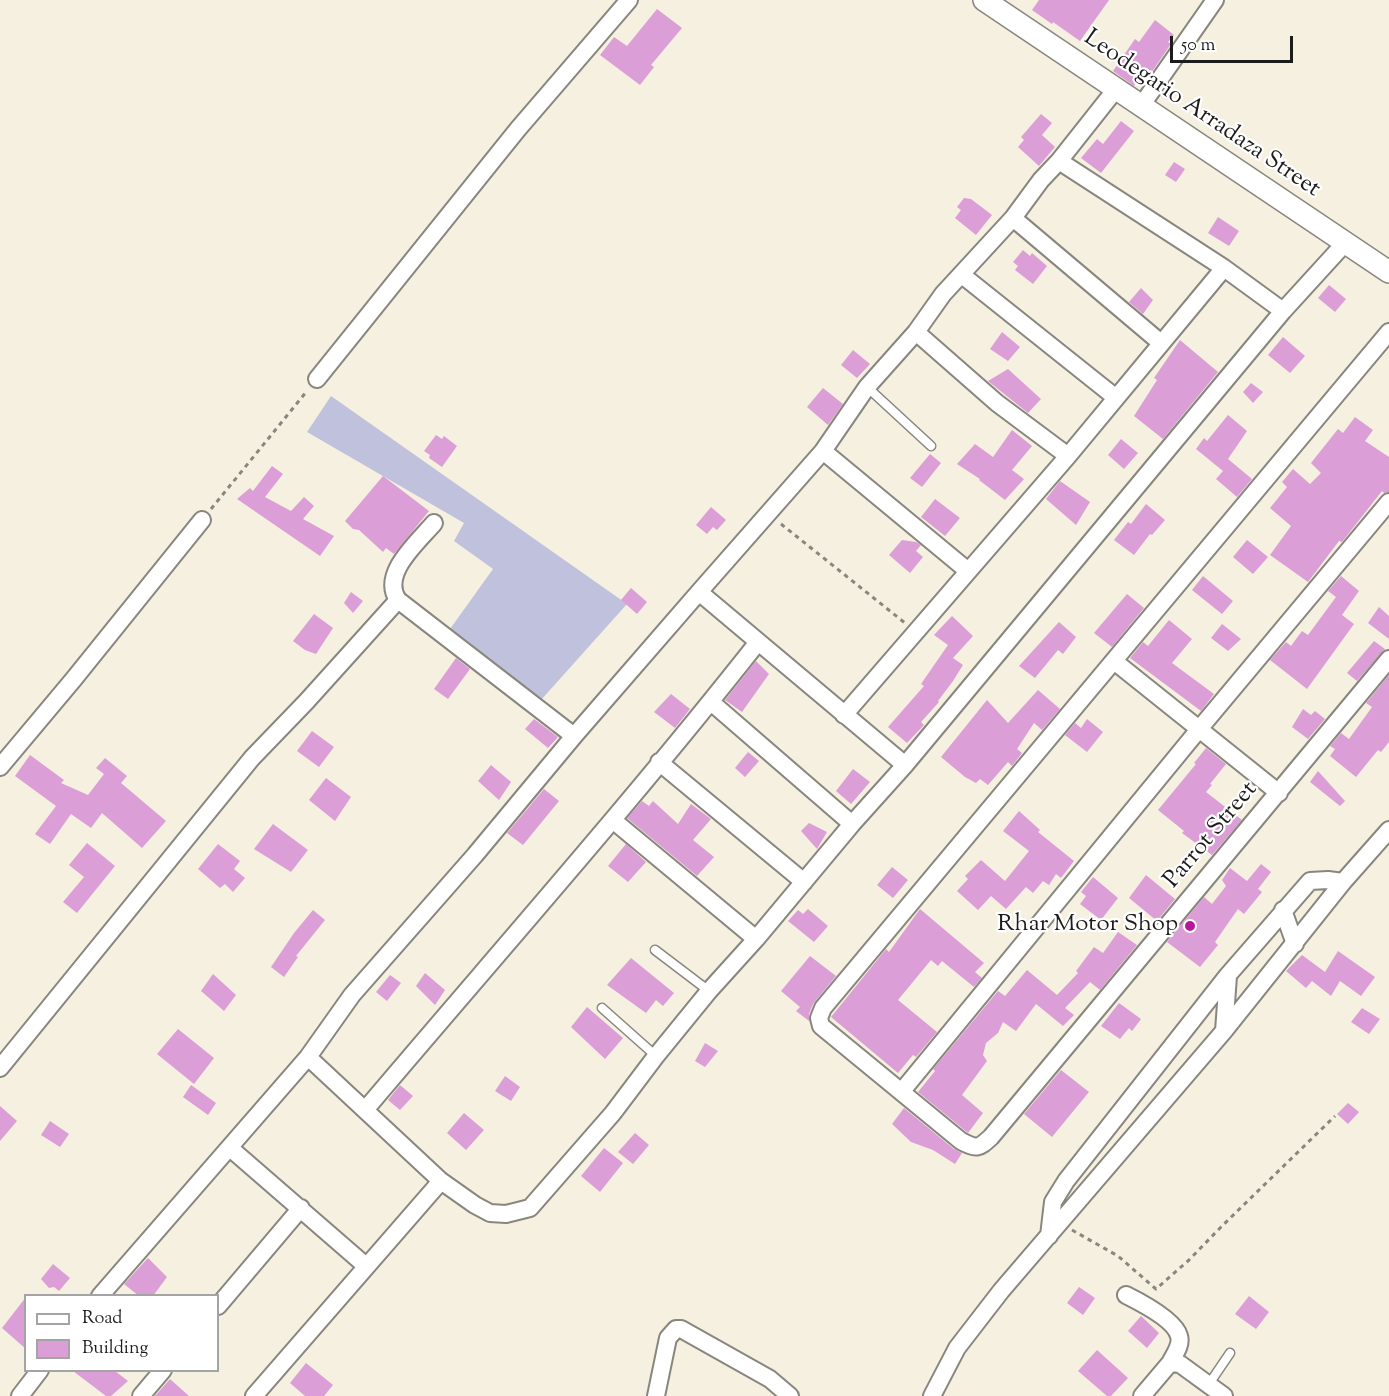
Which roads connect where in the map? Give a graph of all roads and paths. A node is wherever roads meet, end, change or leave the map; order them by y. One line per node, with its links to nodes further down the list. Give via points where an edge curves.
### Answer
1 (629, 0): 16 (street)
2 (984, 0): 4 (street, Leodegario Arradaza Street)
3 (1215, 0): 5 (street)
4 (1116, 90): 5 (street, Leodegario Arradaza Street); 6 (street)
5 (1141, 106): 8 (street, Leodegario Arradaza Street)
6 (1059, 161): 7 (street); 9 (street)
7 (1013, 218): 11 (street); 15 (street)
8 (1346, 243): 10 (street, Leodegario Arradaza Street); 12 (street)
9 (1224, 268): 12 (street); 15 (street)
10 (1389, 272)
11 (962, 275): 13 (street); 18 (street)
12 (1283, 311): 38 (street)
13 (916, 332): 17 (street); 21 (street, via 997,403)
14 (1389, 333): 32 (street)
15 (1161, 343): 18 (street)
16 (317, 379): 24 (path)
17 (867, 387): 19 (lane); 20 (street)
18 (1115, 397): 21 (street)
19 (931, 446)
20 (824, 451): 23 (street); 26 (street)
21 (1068, 456): 26 (street)
22 (1389, 502): 35 (street)
23 (768, 513): 27 (street); 29 (path)
24 (202, 520): 39 (street)
25 (434, 523): 28 (street, via 400,564 393,580)
26 (968, 571): 29 (street)
27 (699, 592): 30 (street); 36 (street)
28 (398, 600): 36 (street); 56 (street, via 252,758)
29 (915, 632): 34 (street)
30 (759, 642): 33 (street); 34 (street)
31 (1389, 659): 40 (street, Parrot Street)
32 (1114, 662): 35 (street); 57 (street, via 823,1008 821,1026)
33 (711, 702): 37 (street); 42 (street)
34 (844, 715): 38 (street)
35 (1200, 728): 40 (street); 57 (street)
36 (574, 736): 55 (street, via 352,995)
37 (659, 762): 41 (street); 44 (street)
38 (905, 765): 42 (street)
39 (0, 767)
40 (1279, 793): 57 (street, Parrot Street, via 980,1146 974,1148 961,1141)
41 (614, 820): 47 (street); 58 (street)
42 (852, 824): 44 (street)
43 (1389, 830): 45 (street)
44 (804, 882): 47 (street)
45 (1343, 882): 46 (street, via 1310,880); 48 (street)
46 (1283, 910): 48 (street); 50 (street)
47 (756, 939): 51 (street)
48 (1295, 944): 53 (street)
49 (655, 950): 51 (lane)
50 (1228, 975): 53 (street); 63 (street, via 1066,1181)
51 (710, 991): 54 (street)
52 (602, 1008): 54 (lane)
53 (1224, 1031): 62 (street)
54 (656, 1056): 61 (street, via 613,1113 530,1208 490,1213)
55 (308, 1057): 58 (street); 60 (street)
56 (0, 1068)
57 (902, 1091)
58 (365, 1110): 61 (street)
59 (1335, 1116): 65 (path, via 1156,1289 1118,1256)
60 (230, 1148): 64 (street); 68 (street)
61 (441, 1181): 67 (street)
62 (1076, 1205): 63 (street); 65 (street)
63 (1053, 1207): 66 (street)
64 (301, 1208): 67 (street); 70 (street)
65 (1061, 1222): 66 (street)
66 (1049, 1237): 81 (street, via 957,1348)
67 (366, 1266): 78 (street)
68 (102, 1294)
69 (1126, 1295): 72 (street, via 1147,1306 1177,1332 1178,1350)
70 (219, 1305)
71 (1230, 1353): 75 (lane)
72 (1170, 1363): 75 (street, via 1180,1364); 82 (street)
73 (39, 1372): 76 (street)
74 (162, 1372): 77 (street)
75 (1209, 1384): 83 (street)
76 (20, 1396)
77 (141, 1396)
78 (254, 1396)
79 (656, 1396): 80 (street, via 668,1338 676,1329 770,1378)
80 (790, 1396)
81 (932, 1396)
82 (1142, 1396)
83 (1224, 1396)

